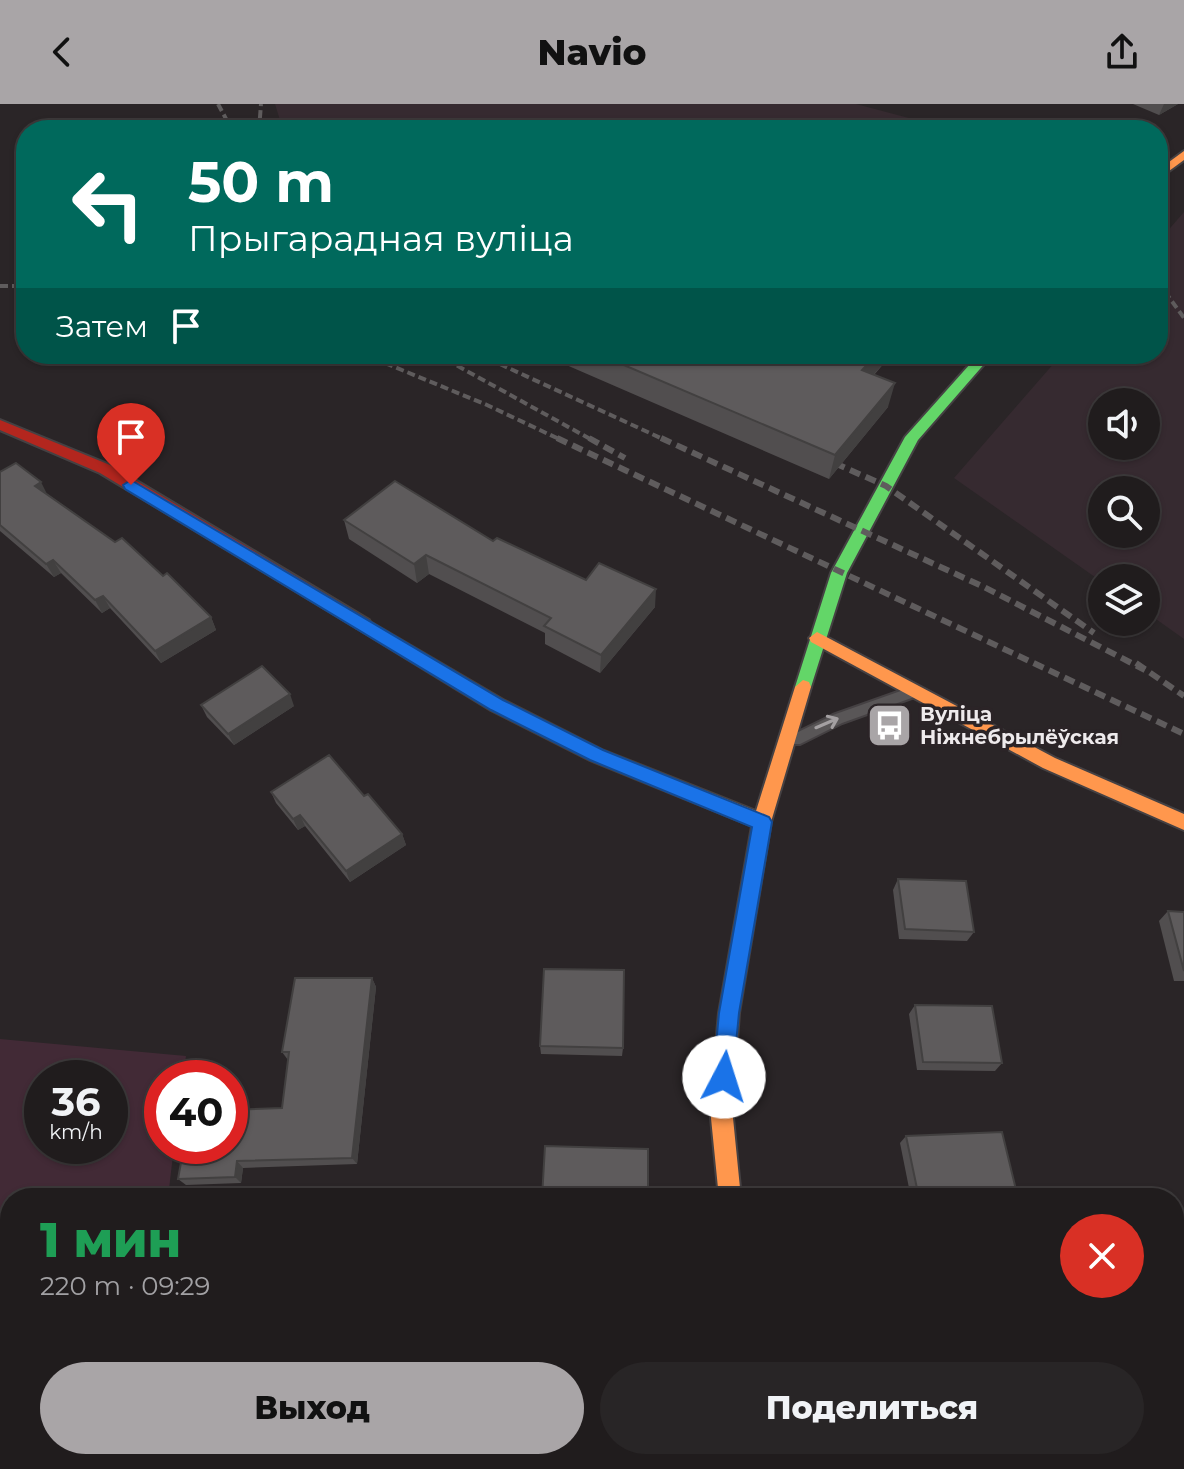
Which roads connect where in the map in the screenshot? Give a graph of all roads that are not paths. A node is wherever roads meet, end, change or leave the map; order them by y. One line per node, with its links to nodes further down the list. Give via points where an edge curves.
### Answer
1 (1184, 154): 2 (street)
2 (1168, 168)
3 (977, 364): 5 (street, via 912,437 839,573)
4 (0, 425): 8 (street, via 105,469 497,705 596,755)
5 (817, 638): 6 (street); 7 (street)
6 (916, 691): 7 (lane, one-way to 6, via 824,722); 9 (street, via 1049,763)
7 (783, 748): 8 (street)
8 (762, 822): 10 (street, via 729,1013 721,1108)
9 (1184, 822)
10 (729, 1188)

